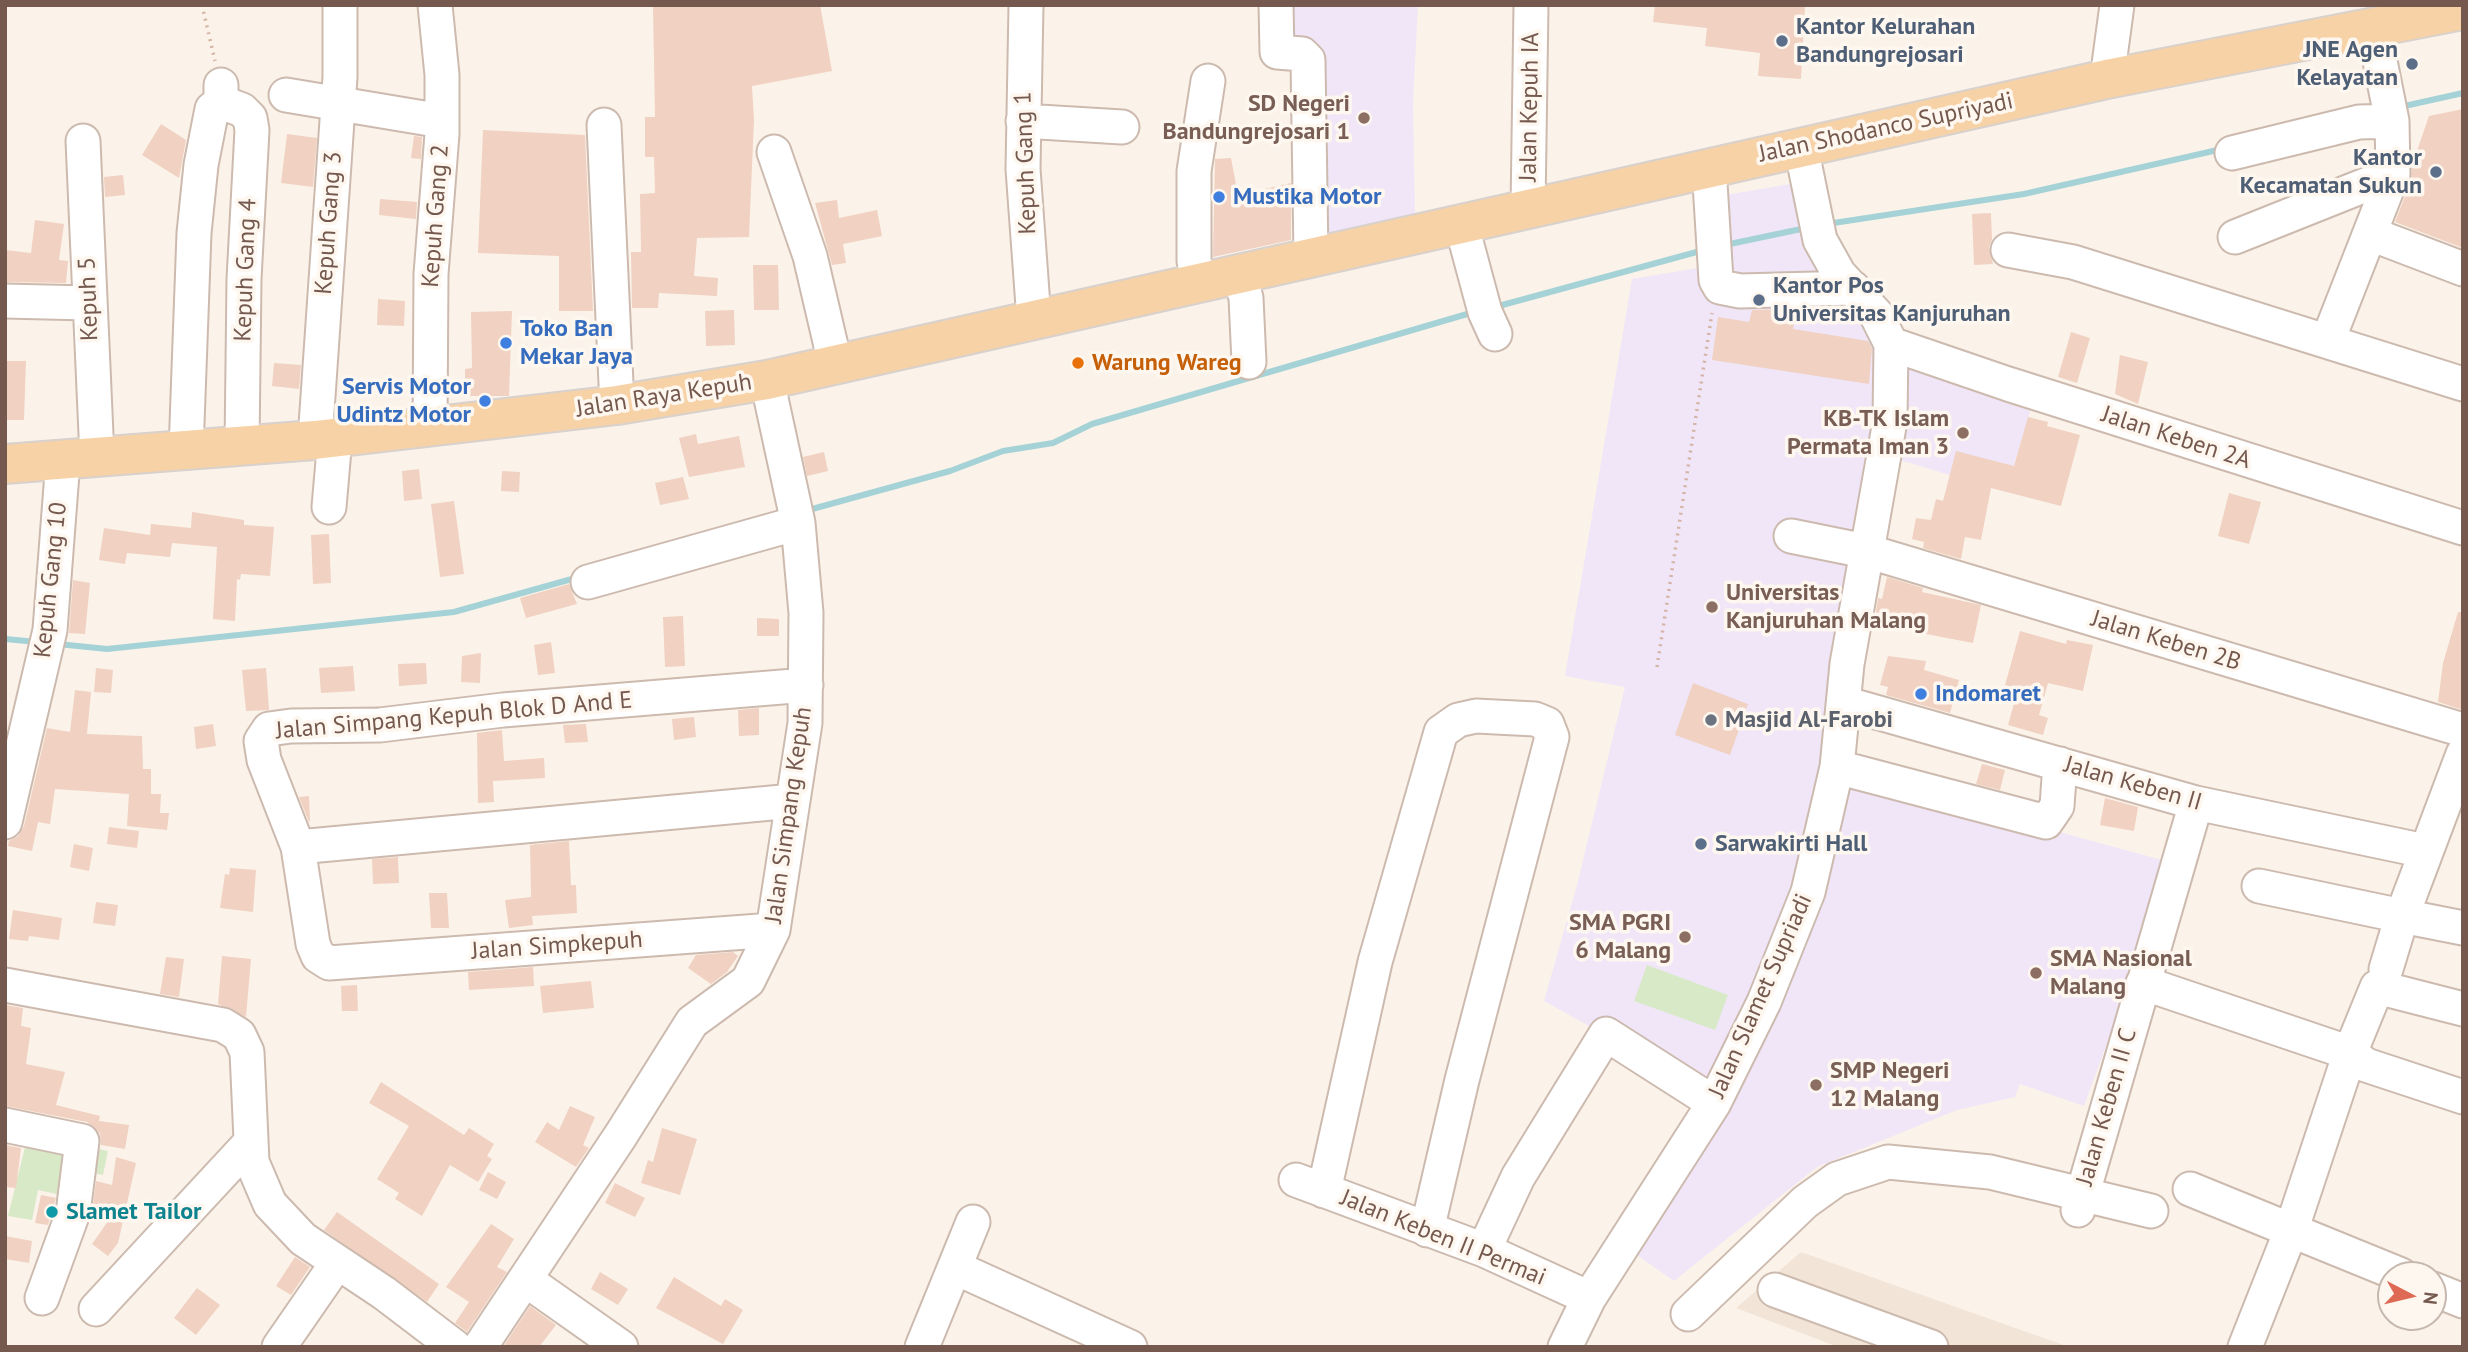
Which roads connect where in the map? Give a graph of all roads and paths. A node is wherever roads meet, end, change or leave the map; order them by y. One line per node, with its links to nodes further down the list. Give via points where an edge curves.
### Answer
1 (202, 5): 13 (path)
2 (340, 5): 14 (street, Kepuh Gang 3)
3 (435, 5): 16 (street, Kepuh Gang 2)
4 (1026, 5): 17 (street, Kepuh Gang 1)
5 (1276, 5): 31 (street, via 1276,52 1307,56)
6 (1531, 5): 26 (street, Jalan Kepuh IA)
7 (2117, 5): 10 (street)
8 (2463, 10): 9 (main road, Jalan Shodanco Supriyadi)
9 (2373, 26): 10 (main road, Jalan Shodanco Supriyadi); 15 (street)
10 (2107, 79): 21 (main road, Jalan Shodanco Supriyadi)
11 (1208, 81): 35 (street, via 1194,171 1194,261)
12 (286, 95): 14 (street)
13 (224, 97): 50 (street, Kepuh Gang 4, via 250,118 253,130 244,266); 51 (street, via 212,109 200,179)
14 (337, 105): 16 (street); 49 (street, Kepuh Gang 3)
15 (2390, 110): 23 (street); 25 (street)
16 (442, 121): 48 (street, Kepuh Gang 2, via 431,274)
17 (1023, 121): 19 (street); 40 (street, Kepuh Gang 1)
18 (604, 125): 47 (street)
19 (1122, 127)
20 (83, 141): 38 (street, Kepuh 5)
21 (1801, 147): 24 (main road, Jalan Shodanco Supriyadi); 36 (street, Jalan Slamet Supriadi, via 1817,228 1839,274)
22 (774, 152): 44 (street, via 810,256)
23 (2232, 153)
24 (1709, 167): 26 (main road, Jalan Shodanco Supriyadi); 34 (street)
25 (2393, 174): 28 (street); 29 (street)
26 (1528, 208): 27 (main road, Jalan Shodanco Supriyadi)
27 (1461, 223): 31 (main road, Jalan Shodanco Supriyadi); 39 (street)
28 (2371, 234): 32 (street); 41 (street)
29 (2235, 237)
30 (2008, 250): 41 (street, via 2073,262)
31 (1311, 257): 33 (main road, Jalan Raya Kepuh)
32 (2463, 269)
33 (1239, 274): 35 (main road, Jalan Raya Kepuh); 43 (street, via 1246,298)
34 (1716, 274): 36 (street, via 1720,287 1740,291); 60 (path, via 1707,361)
35 (1199, 283): 40 (main road, Jalan Raya Kepuh)
36 (1853, 288): 42 (street, Jalan Slamet Supriadi, via 1876,314)
37 (5, 301): 38 (street)
38 (88, 303): 52 (street, Kepuh 5)
39 (1486, 311)
40 (1034, 320): 44 (main road, Jalan Raya Kepuh)
41 (2328, 340): 46 (street)
42 (1891, 344): 56 (street, Jalan Keben 2A); 58 (street, Jalan Slamet Supriadi, via 1890,421)
43 (1249, 362)
44 (835, 363): 45 (main road, Jalan Raya Kepuh)
45 (767, 380): 47 (main road, Jalan Raya Kepuh); 55 (street, Jalan Simpang Kepuh)
46 (2463, 384)
47 (617, 405): 48 (main road, Jalan Raya Kepuh)
48 (430, 428): 49 (main road, Jalan Raya Kepuh)
49 (325, 439): 50 (main road, Jalan Raya Kepuh); 54 (street, Kepuh Gang 3)
50 (242, 446): 51 (main road, Jalan Raya Kepuh)
51 (186, 451): 52 (main road, Jalan Raya Kepuh)
52 (80, 459): 53 (main road, Jalan Raya Kepuh); 69 (street, Kepuh Gang 10, via 50,630)
53 (5, 464)
54 (330, 507)
55 (795, 513): 59 (street); 61 (street, Jalan Simpang Kepuh, via 806,613)
56 (2463, 528)
57 (1791, 536): 58 (street, Jalan Keben 2B)
58 (1870, 552): 62 (street, Jalan Slamet Supriadi, via 1847,664); 63 (street, Jalan Keben 2B)
59 (588, 582)
60 (1657, 667)
61 (806, 685): 67 (street, Jalan Simpang Kepuh); 70 (street, Jalan Simpang Kepuh Blok D And E, via 380,725 269,729 261,750)
62 (1844, 703): 65 (street, Jalan Keben II); 66 (street, Jalan Slamet Supriadi)
63 (2463, 730)
64 (2463, 754): 71 (street)
65 (2060, 764): 66 (street, via 2057,806 2046,822); 68 (street, Jalan Keben II)
66 (1837, 767): 82 (street, Jalan Slamet Supriadi, via 1808,892 1764,1002)
67 (793, 801): 70 (street); 75 (street, Jalan Simpang Kepuh)
68 (2196, 803): 71 (street, Jalan Keben II); 77 (street, Jalan Keben II C)
69 (5, 821)
70 (298, 848): 75 (street, Jalan Simpkepuh, via 313,944 322,960)
71 (2426, 851): 73 (street)
72 (2259, 886): 73 (street)
73 (2402, 916): 74 (street); 76 (street)
74 (2463, 928)
75 (774, 930): 95 (street, Jalan Simpang Kepuh, via 748,981 692,1022)
76 (2386, 969)
77 (2143, 983): 80 (street); 86 (street, Jalan Keben II C)
78 (5, 985): 84 (street, via 223,1025 239,1035 247,1052)
79 (2463, 1009): 80 (street, via 2377,987)
80 (2350, 1053): 81 (street, via 2366,1065); 89 (street)
81 (2463, 1097)
82 (1714, 1104): 91 (street, via 1606,1034 1518,1177); 98 (street, Jalan Slamet Supriadi)
83 (5, 1125): 97 (street, via 82,1141 73,1213)
84 (250, 1143): 92 (street, via 252,1162 270,1204 303,1239); 99 (street)
85 (2190, 1189): 89 (street)
86 (2080, 1201): 87 (street); 100 (street, via 1990,1172 1888,1162 1837,1179 1805,1202)
87 (2151, 1211)
88 (973, 1222): 94 (street)
89 (2292, 1228): 93 (street); 109 (street)
90 (1427, 1230): 90 (street, Jalan Keben II Permai, via 1552,737 1547,724 1535,719 1476,716 1458,720 1441,732 1310,1186); 91 (street, Jalan Keben II Permai)
91 (1484, 1250): 98 (street, Jalan Keben II Permai)
92 (337, 1263): 101 (street); 102 (street)
93 (2377, 1265)
94 (956, 1268): 105 (street); 106 (street)
95 (526, 1280): 103 (street, Jalan Simpang Kepuh); 104 (street)
96 (1774, 1290): 108 (street)
97 (42, 1298)
98 (1589, 1298): 107 (street, Jalan Slamet Supriadi)
99 (96, 1309)
100 (1688, 1314)
101 (279, 1347)
102 (455, 1347)
103 (480, 1347)
104 (621, 1347)
105 (922, 1347)
106 (1130, 1347)
107 (1565, 1347)
108 (1931, 1347)
109 (2245, 1347)

